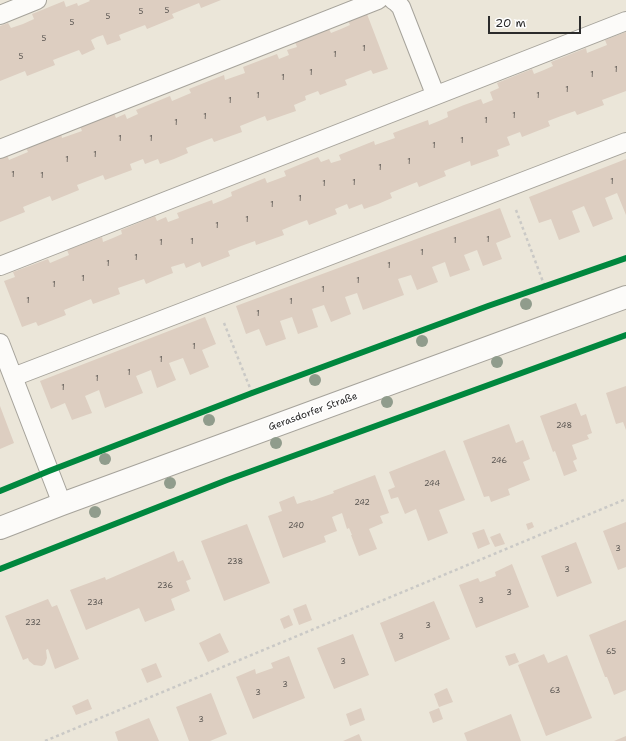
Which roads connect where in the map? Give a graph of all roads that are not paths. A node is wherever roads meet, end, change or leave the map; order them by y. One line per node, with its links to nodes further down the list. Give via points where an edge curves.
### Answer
1 (37, 0): 4 (lane)
2 (378, 0): 8 (lane)
3 (393, 0): 6 (lane, via 401,7)
4 (0, 14)
5 (626, 21): 6 (lane)
6 (436, 94): 9 (lane)
7 (626, 142): 12 (lane)
8 (0, 149)
9 (0, 266)
10 (626, 297): 13 (main road, Gerasdorfer Straße)
11 (0, 343): 12 (lane)
12 (13, 377): 13 (lane)
13 (62, 504): 14 (main road, Gerasdorfer Straße)
14 (0, 528)

